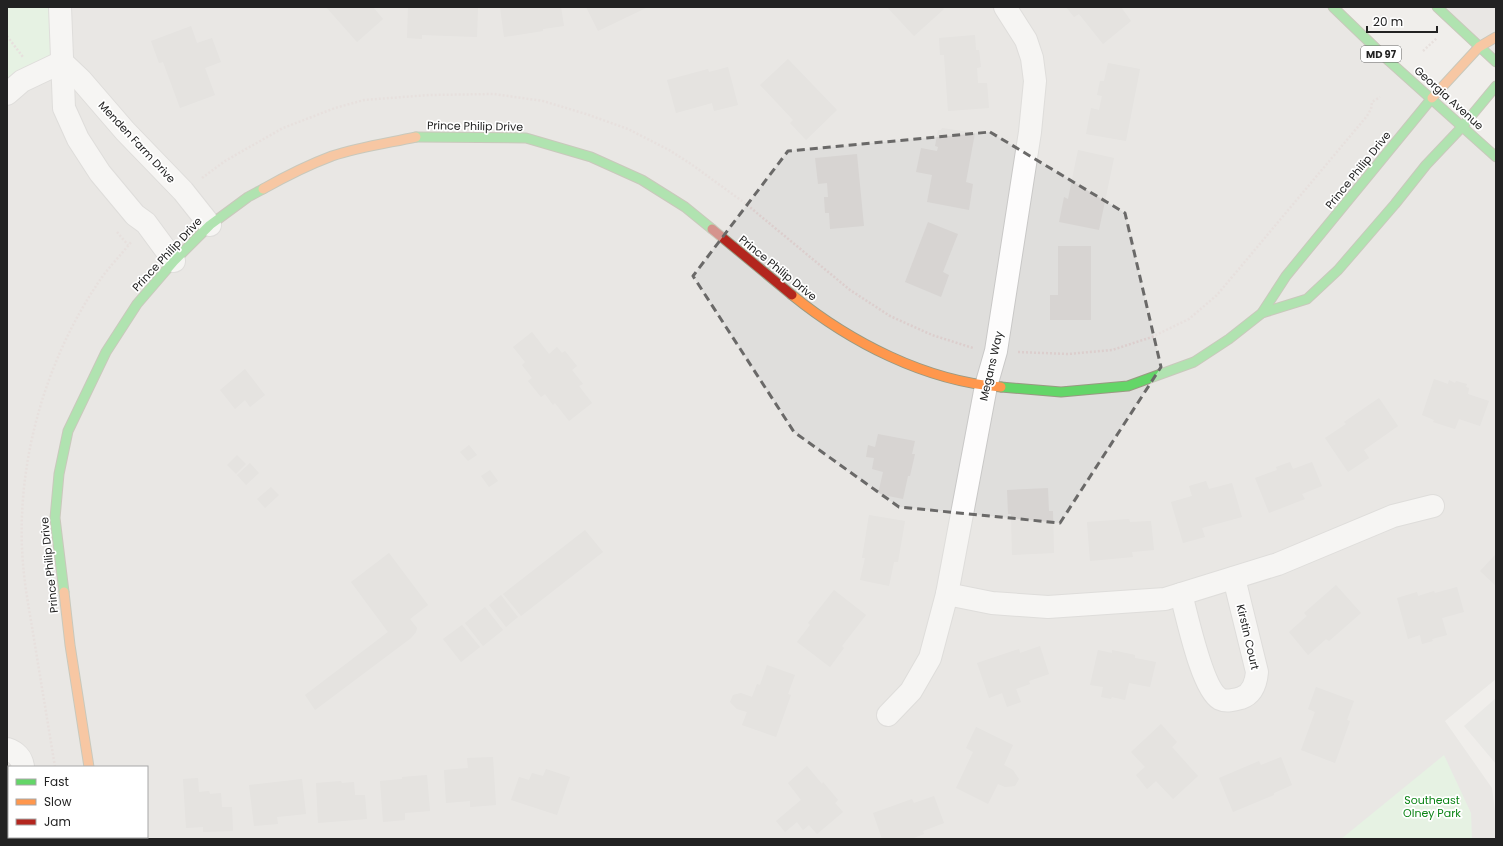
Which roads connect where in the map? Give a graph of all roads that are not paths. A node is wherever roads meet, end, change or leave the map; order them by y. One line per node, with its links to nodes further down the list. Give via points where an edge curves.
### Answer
1 (60, 7): 7 (street)
2 (1004, 7): 17 (street, Megans Way, via 1026,40 1032,58 1035,81 1030,132 996,351)
3 (1333, 7): 11 (street, Georgia Avenue / MD 97)
4 (1437, 7): 6 (street)
5 (1496, 37): 6 (street, Prince Philip Drive)
6 (1479, 47): 8 (street); 11 (street, Prince Philip Drive)
7 (62, 62): 10 (street, via 22,81); 14 (street, Menden Farm Drive, via 183,191); 15 (street, via 64,108 78,139 100,173 135,215 146,223)
8 (1496, 62)
9 (1496, 86): 12 (street, Prince Philip Drive)
10 (7, 94)
11 (1432, 98): 12 (street, Georgia Avenue / MD 97); 16 (street, Prince Philip Drive, via 1286,276)
12 (1462, 127): 13 (street, Georgia Avenue / MD 97); 16 (street, Prince Philip Drive, via 1426,165 1338,270 1307,299)
13 (1496, 157)
14 (210, 225): 15 (street, Prince Philip Drive); 17 (street, Prince Philip Drive, via 248,197 333,156 417,137 526,138 591,156 642,180 685,208 814,313 869,347 932,373)
15 (174, 261): 25 (street, Prince Philip Drive, via 137,304 106,352 68,432 59,474 55,518 70,645)
16 (1262, 313): 17 (street, Prince Philip Drive, via 1194,362 1128,386 1061,392)
17 (986, 386): 20 (street, Megans Way)
18 (1432, 506): 19 (street, via 1393,516 1278,564)
19 (1234, 578): 21 (street); 21 (street, Kirstin Court, via 1257,672 1256,684 1246,696 1231,701 1220,699 1204,677)
20 (948, 594): 21 (street, via 992,603 1048,607 1164,599); 22 (street, Megans Way, via 930,658 911,691)
21 (1181, 594)
22 (888, 716)
23 (7, 749): 24 (street, via 15,752)
24 (24, 766)
25 (89, 766)

